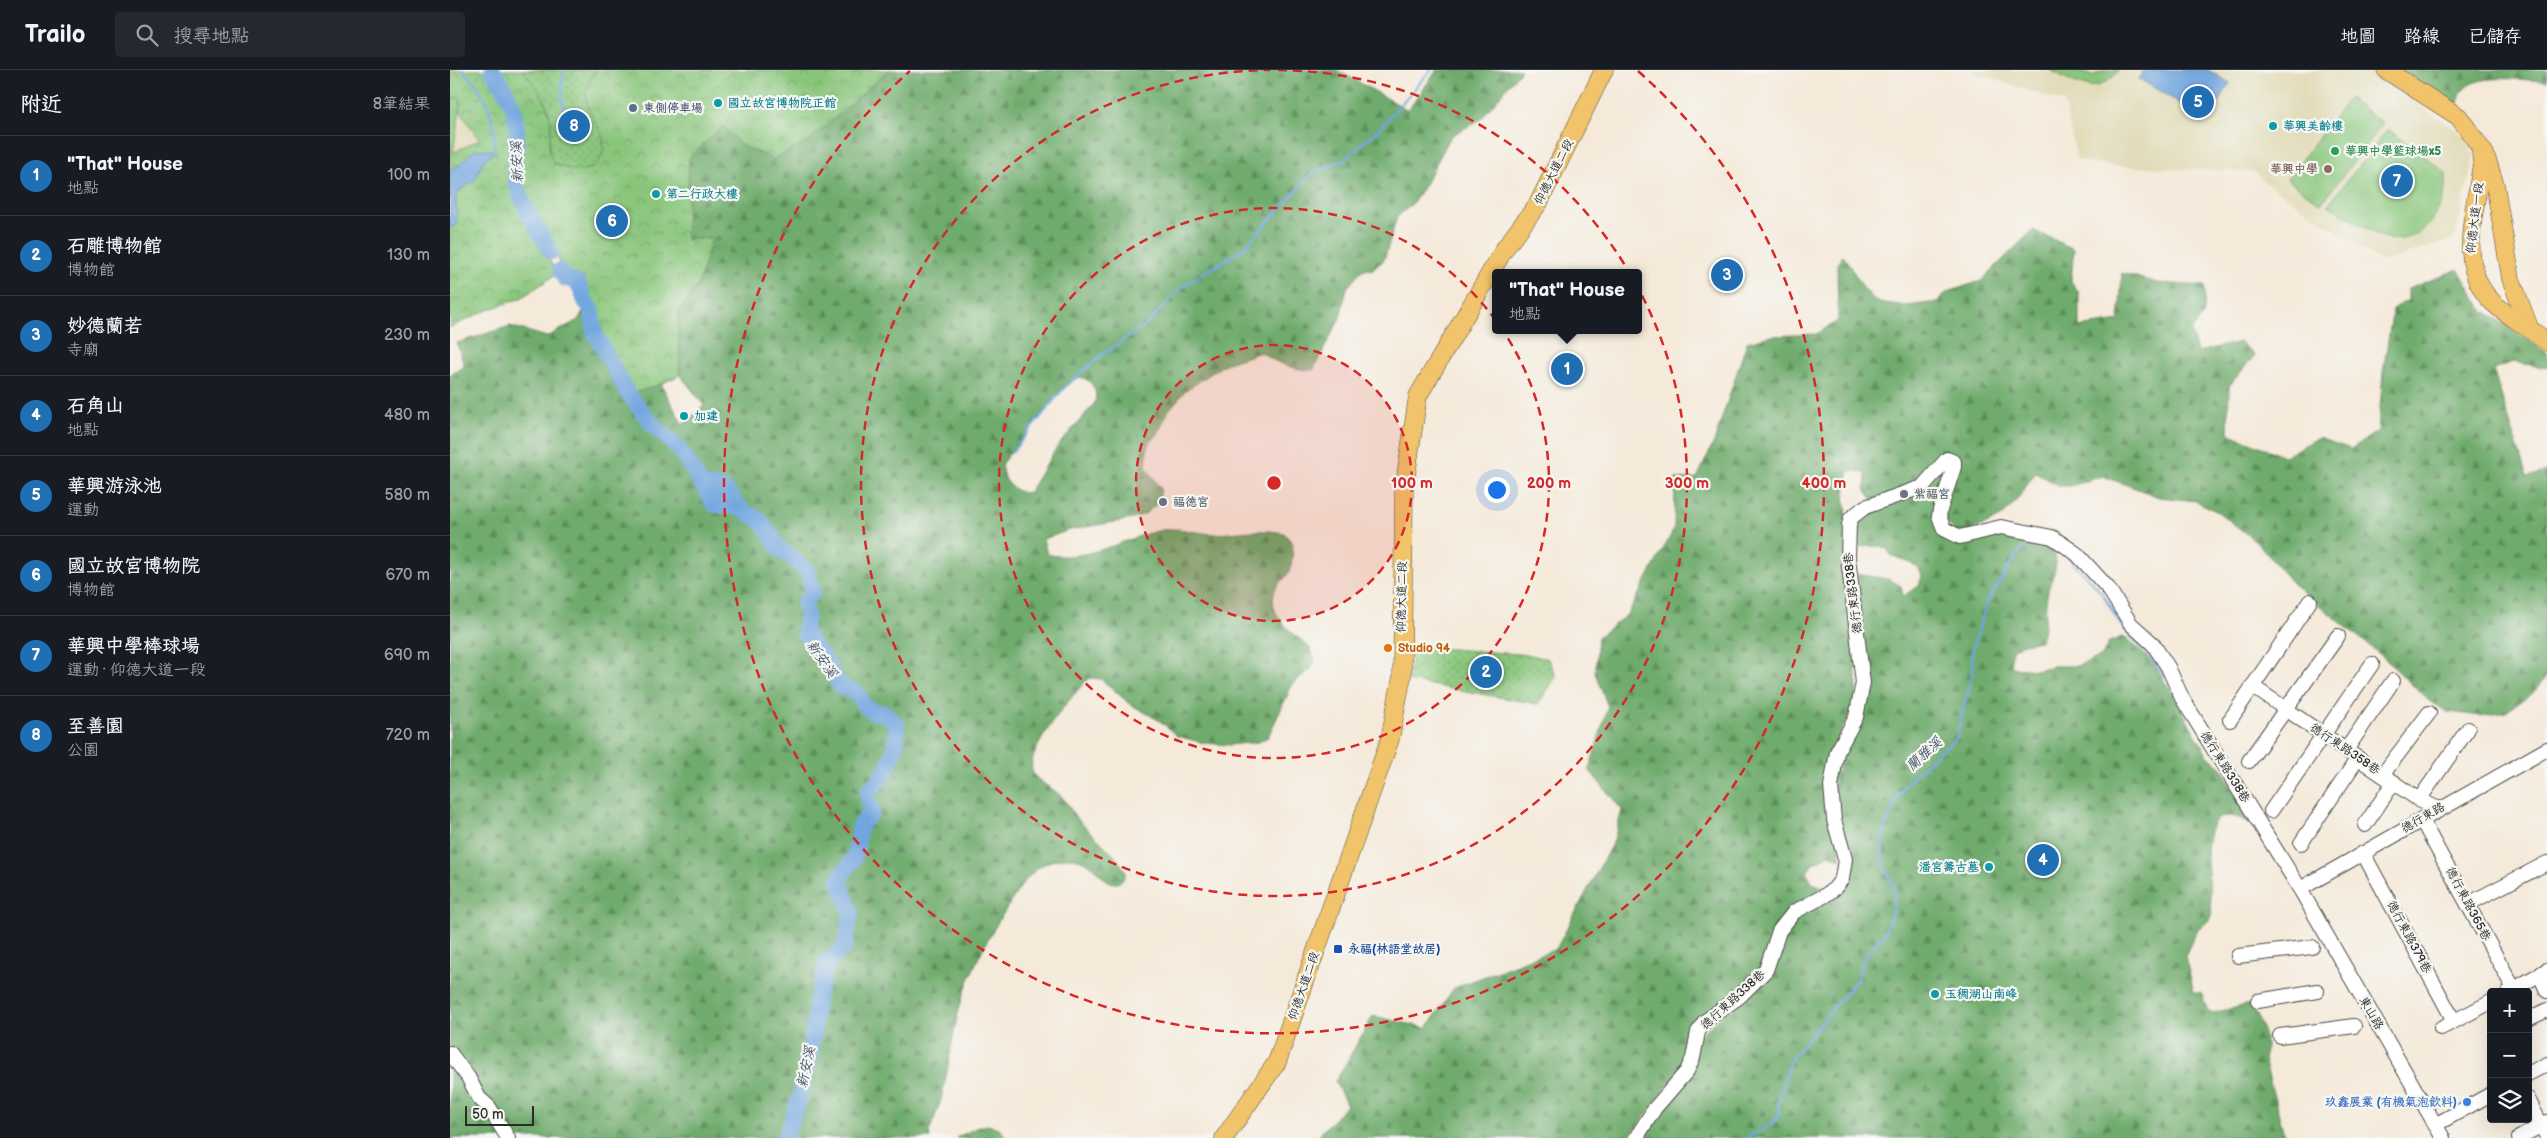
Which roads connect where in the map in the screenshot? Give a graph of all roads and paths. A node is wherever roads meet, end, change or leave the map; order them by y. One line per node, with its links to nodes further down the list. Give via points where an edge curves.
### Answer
1 (1604, 70): 4 (main road, 仰德大道二段, via 1538,204)
2 (2386, 70): 3 (main road, 仰德大道一段, via 2459,117)
3 (2480, 144): 6 (main road, 仰德大道一段, via 2489,162 2512,279); 6 (main road, 仰德大道一段, via 2482,163 2469,256 2482,289 2496,306)
4 (1493, 269)
5 (1492, 270): 56 (main road, 仰德大道二段, via 1418,396 1404,489 1402,676 1390,739 1277,1062)
6 (2529, 327): 7 (main road, 仰德大道一段)
7 (2547, 342)
8 (2310, 602): 12 (street)
9 (2338, 636): 13 (street)
10 (2372, 664): 17 (street)
11 (2393, 681): 19 (street)
12 (2252, 686): 13 (street, 德行東路358巷); 15 (street)
13 (2286, 709): 17 (street, 德行東路358巷); 21 (street)
14 (2429, 713): 22 (street)
15 (2230, 720)
16 (2468, 729): 23 (street)
17 (2324, 734): 19 (street, 德行東路358巷); 25 (street)
18 (2547, 749): 24 (street, 德行東路)
19 (2346, 750): 20 (street, 德行東路358巷)
20 (2358, 758): 22 (street, 德行東路358巷); 28 (street)
21 (2249, 761)
22 (2389, 778): 23 (street, 德行東路358巷); 27 (street)
23 (2419, 800): 24 (street, 德行東路358巷)
24 (2440, 809): 26 (street, 德行東路)
25 (2271, 811)
26 (2422, 819): 29 (street, 德行東路); 32 (street, 德行東路365巷)
27 (2364, 825)
28 (2301, 843)
29 (2363, 853): 31 (street, 德行東路); 44 (street, 德行東路379巷)
30 (2547, 863): 32 (street)
31 (2300, 889): 53 (street, 東山路); 57 (street, 德行東路338巷, via 2182,698 2153,644 2131,624 2108,588 2077,554 2052,537 2017,529 1990,528 1960,537 1944,529 1939,516 1954,467 1950,459 1940,464 1928,482 1916,490 1865,508 1851,518 1847,537 1848,558 1863,684 1856,717 1837,752 1831,786 1834,820 1845,859 1842,879 1824,896 1794,912 1779,931 1766,970 1740,996 1704,1022 1698,1032 1688,1071 1655,1108)
32 (2468, 904): 36 (street, 德行東路365巷)
33 (2312, 947): 34 (street)
34 (2238, 956)
35 (2543, 972): 37 (street); 39 (street)
36 (2511, 988)
37 (2515, 988)
38 (2317, 991): 40 (street)
39 (2547, 991)
40 (2258, 1001)
41 (2487, 1004): 44 (street)
42 (2547, 1010): 43 (street)
43 (2532, 1017)
44 (2454, 1021): 46 (street)
45 (2354, 1026): 47 (street)
46 (2441, 1028)
47 (2280, 1036)
48 (450, 1052): 55 (street)
49 (2547, 1064): 50 (street)
50 (2532, 1072)
51 (2487, 1096): 53 (street)
52 (2532, 1106): 54 (street)
53 (2435, 1125): 58 (street, 東山路)
54 (2545, 1128): 59 (street)
55 (508, 1138)
56 (1224, 1138)
57 (1636, 1138)
58 (2443, 1138)
59 (2519, 1138)

